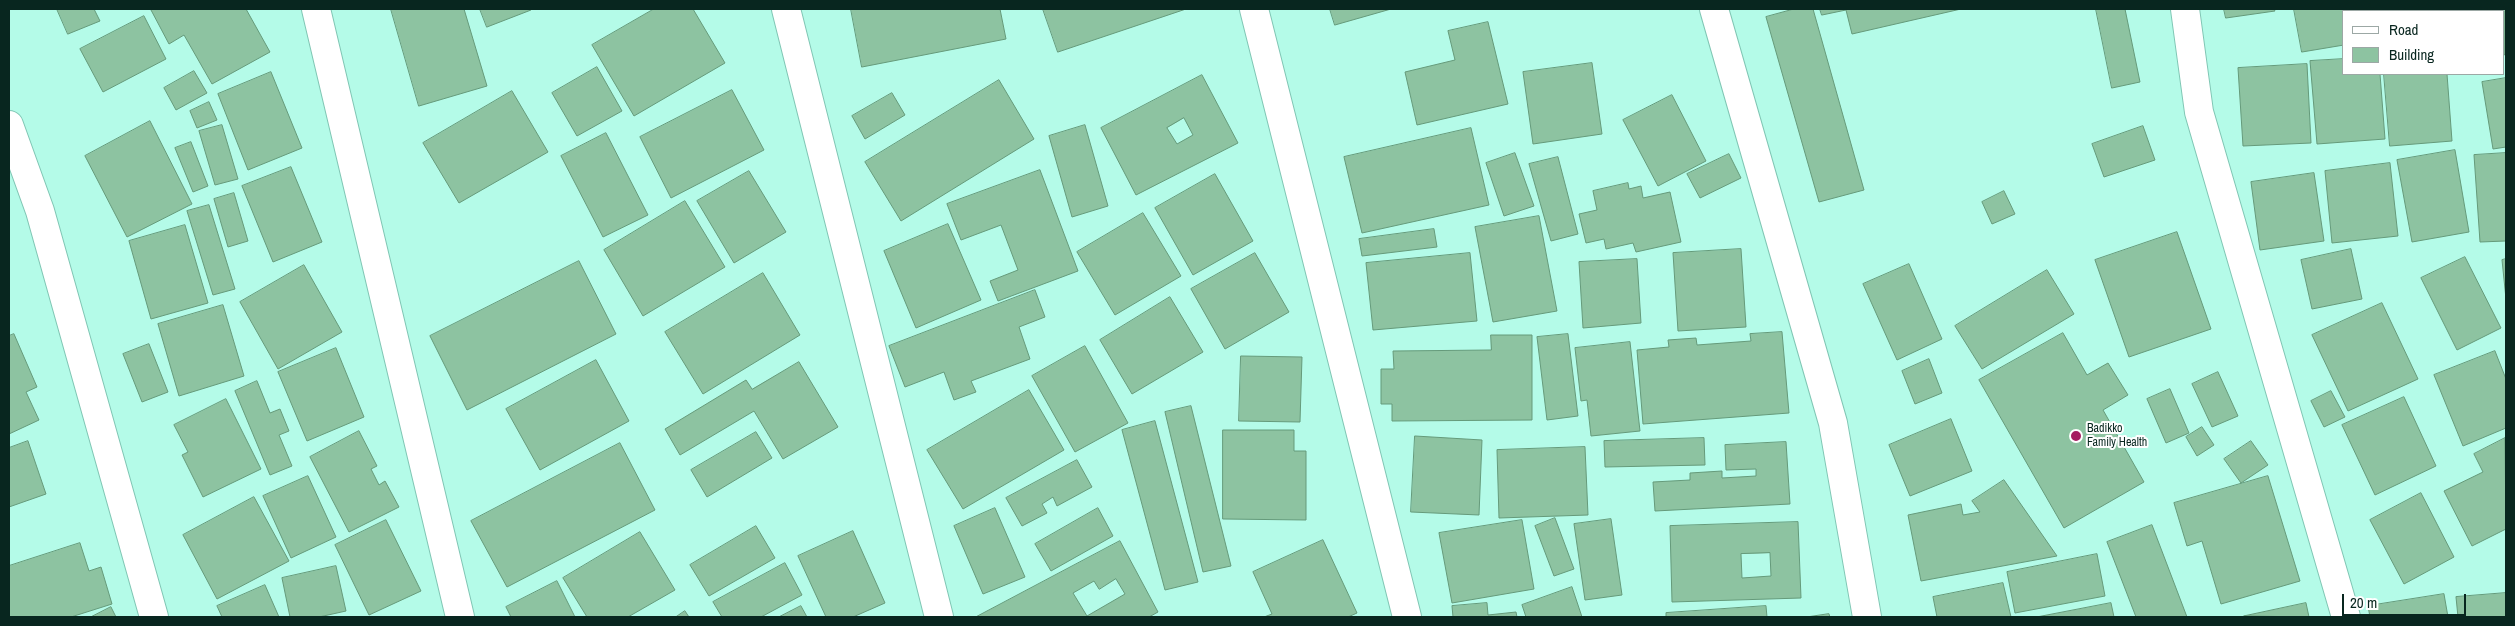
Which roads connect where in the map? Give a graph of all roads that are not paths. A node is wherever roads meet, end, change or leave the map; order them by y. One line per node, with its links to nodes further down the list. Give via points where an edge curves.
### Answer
1 (316, 9): 8 (street)
2 (786, 9): 9 (street)
3 (1254, 9): 10 (street)
4 (1714, 9): 11 (street, via 1833,423)
5 (2185, 9): 12 (street, via 2199,112)
6 (9, 125): 7 (street, via 40,211)
7 (154, 617)
8 (460, 617)
9 (939, 617)
10 (1407, 617)
11 (1867, 617)
12 (2346, 617)

